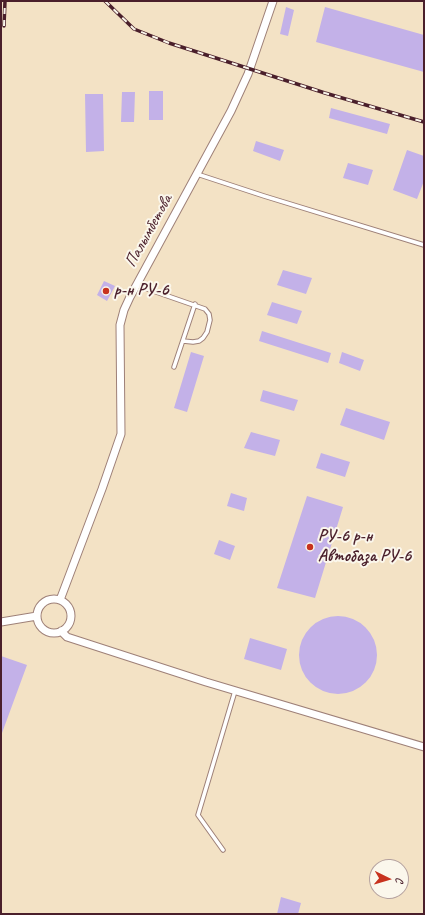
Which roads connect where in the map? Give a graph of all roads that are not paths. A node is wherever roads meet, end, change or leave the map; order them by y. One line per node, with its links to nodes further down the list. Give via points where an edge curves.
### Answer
1 (273, 1): 2 (street, Палымбетова, via 248,74)
2 (197, 174): 3 (lane); 4 (street, Палымбетова)
3 (424, 245)
4 (136, 285): 5 (lane); 8 (street, Палымбетова, via 124,310 120,326 121,434)
5 (195, 304): 6 (lane); 6 (lane, via 206,309 209,314 207,332 199,341)
6 (183, 341): 7 (lane)
7 (174, 367)
8 (60, 600): 9 (street, via 44,602); 11 (street, via 68,607 70,618 69,623)
9 (37, 616): 10 (street); 11 (street, via 38,622 45,630)
10 (1, 622)
11 (61, 631): 12 (street, via 67,637)
12 (235, 691): 13 (street); 14 (lane, via 198,815)
13 (424, 747)
14 (224, 850)

